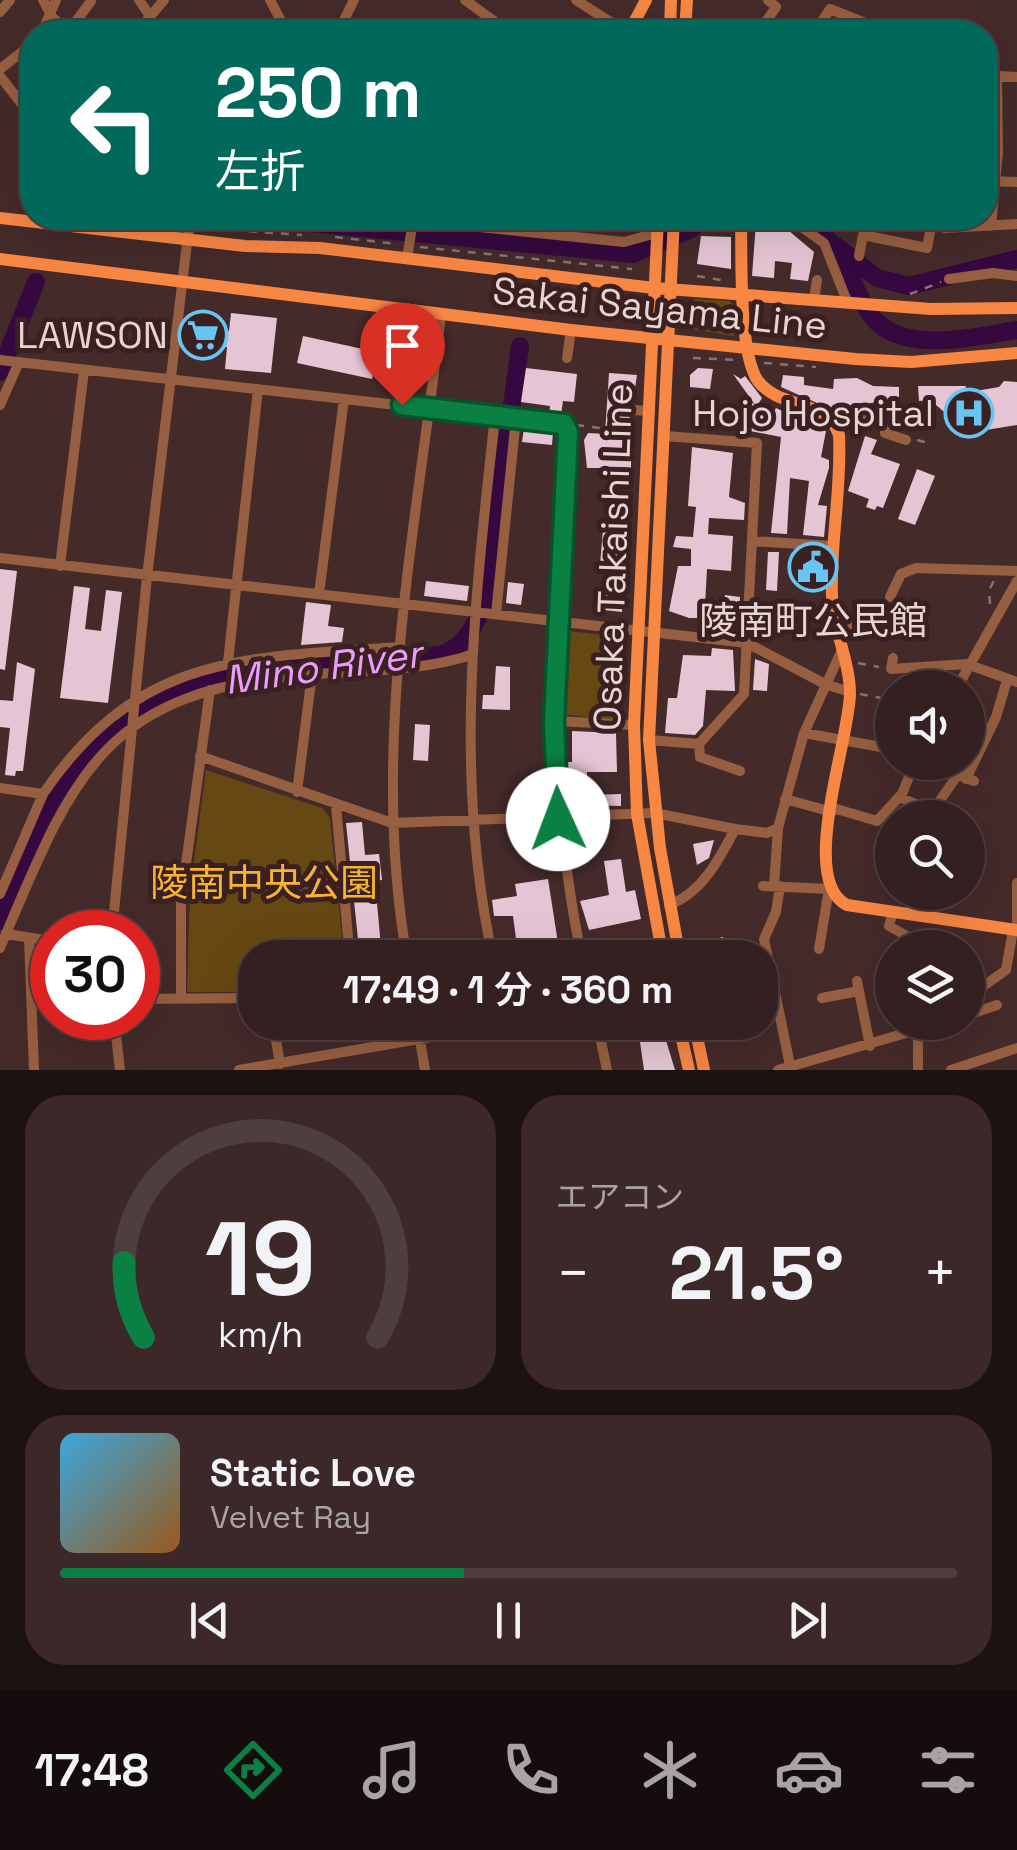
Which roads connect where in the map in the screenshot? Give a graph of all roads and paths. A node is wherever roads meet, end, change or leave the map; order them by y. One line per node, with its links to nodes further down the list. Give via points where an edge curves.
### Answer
1 (10, 0): 9 (street)
2 (43, 0): 11 (street)
3 (56, 0): 11 (street)
4 (139, 0): 10 (street)
5 (164, 0): 10 (street)
6 (576, 0): 16 (street)
7 (768, 0): 17 (street, via 776,7)
8 (467, 1): 15 (street)
9 (0, 12)
10 (150, 16): 14 (street)
11 (52, 17): 12 (street); 13 (street)
12 (50, 20)
13 (55, 20)
14 (147, 20)
15 (493, 20)
16 (608, 20)
17 (766, 20)
18 (822, 20): 19 (street, via 830,9)
19 (858, 20)
20 (20, 55): 21 (street)
21 (0, 72): 22 (street)
22 (20, 100)
23 (102, 230): 34 (main road, Sakai Sayama Line)
24 (188, 230): 34 (street)
25 (411, 230): 38 (street)
26 (496, 230): 27 (street)
27 (532, 230)
28 (546, 230): 35 (street)
29 (657, 230): 35 (main road, Osaka Takaishi Line)
30 (673, 230): 46 (main road, Osaka Takaishi Line)
31 (742, 230): 48 (main road)
32 (806, 230): 50 (street, via 824,243)
33 (930, 230): 36 (street, via 927,248 863,235)
34 (187, 240): 38 (main road, Sakai Sayama Line); 41 (street)
35 (657, 240): 45 (main road, Osaka Takaishi Line)
36 (858, 256)
37 (0, 259): 41 (main road, Sakai Sayama Line)
38 (407, 260): 45 (main road, Sakai Sayama Line)
39 (697, 276): 44 (path)
40 (1017, 276): 42 (street)
41 (183, 279): 52 (main road, Sakai Sayama Line); 63 (street)
42 (949, 279): 47 (path)
43 (817, 280): 49 (street)
44 (735, 282)
45 (654, 288): 46 (main road, Sakai Sayama Line); 54 (main road, Osaka Takaishi Line)
46 (672, 289): 48 (main road, Sakai Sayama Line); 55 (main road, Osaka Takaishi Line)
47 (910, 294)
48 (745, 295): 49 (main road, Sakai Sayama Line); 57 (main road)
49 (814, 300): 50 (main road, Sakai Sayama Line)
50 (851, 302): 51 (main road, Sakai Sayama Line)
51 (1017, 308)
52 (441, 314): 53 (main road, Sakai Sayama Line); 67 (street)
53 (571, 330): 54 (main road, Sakai Sayama Line); 58 (street)
54 (652, 338): 55 (main road, Sakai Sayama Line); 69 (main road, Osaka Takaishi Line)
55 (670, 341): 57 (main road, Sakai Sayama Line); 75 (main road, Osaka Takaishi Line)
56 (1017, 353): 57 (main road, Sakai Sayama Line, via 911,362)
57 (744, 354): 59 (path); 72 (main road, via 770,391)
58 (567, 358)
59 (693, 358)
60 (0, 360): 61 (street)
61 (17, 362): 62 (street); 66 (street)
62 (84, 370): 63 (street); 81 (street)
63 (172, 380): 64 (street); 84 (street)
64 (258, 389): 65 (street); 85 (street)
65 (344, 399): 67 (street); 87 (street)
66 (0, 405)
67 (430, 408): 70 (street); 89 (street)
68 (632, 410): 69 (street)
69 (648, 412): 95 (main road, Osaka Takaishi Line)
70 (498, 416): 71 (street); 92 (street)
71 (515, 418): 73 (street); 93 (street)
72 (834, 421): 76 (street, via 854,413); 79 (main road, via 840,445)
73 (564, 424): 74 (path); 94 (street)
74 (639, 433)
75 (666, 436): 78 (street, via 756,443); 96 (main road, Osaka Takaishi Line)
76 (906, 440): 77 (path)
77 (929, 444)
78 (752, 541): 79 (street); 97 (street)
79 (833, 546): 98 (main road)
80 (0, 558): 81 (street)
81 (60, 566): 84 (street)
82 (1000, 569): 83 (street); 88 (street, via 916,568 901,574); 91 (path, via 989,603)
83 (1017, 571)
84 (146, 577): 85 (street); 113 (street)
85 (236, 584): 87 (street); 102 (street)
86 (1015, 588): 91 (street)
87 (320, 594): 89 (street)
88 (890, 598)
89 (406, 604): 92 (street); 99 (street)
90 (879, 610): 98 (street, via 862,614)
91 (1000, 610): 104 (street)
92 (474, 612): 93 (street); 100 (street)
93 (496, 614): 94 (street)
94 (558, 621): 95 (street); 114 (street)
95 (637, 630): 96 (street); 116 (main road, Osaka Takaishi Line)
96 (655, 633): 97 (street); 118 (main road, Osaka Takaishi Line)
97 (747, 642): 109 (street); 121 (street, via 744,694)
98 (839, 645): 109 (street); 111 (main road)
99 (401, 647): 102 (street); 105 (street)
100 (470, 655): 105 (street, via 436,666); 139 (street)
101 (853, 661): 103 (path)
102 (228, 662): 113 (street, via 173,678)
103 (892, 664): 104 (street)
104 (968, 664): 106 (street); 108 (street)
105 (399, 666): 107 (street); 140 (street)
106 (965, 670)
107 (312, 674): 110 (street); 128 (street)
108 (1012, 681): 119 (street)
109 (825, 684): 111 (street); 117 (street)
110 (210, 690): 115 (street); 123 (street)
111 (850, 692): 112 (path); 120 (main road)
112 (875, 697)
113 (135, 703): 115 (street); 129 (street, via 74,751)
114 (554, 721): 116 (street); 138 (street)
115 (133, 725): 148 (street); 154 (street, via 66,798)
116 (634, 726): 137 (main road, Osaka Takaishi Line)
117 (804, 733): 120 (street); 131 (street)
118 (649, 740): 121 (street); 136 (main road, Osaka Takaishi Line)
119 (985, 740)
120 (843, 741): 122 (street); 135 (main road)
121 (700, 744): 124 (street, via 700,757)
122 (875, 746)
123 (200, 756): 128 (street); 165 (street, via 181,900)
124 (740, 771)
125 (907, 780): 130 (street)
126 (964, 780): 133 (street)
127 (0, 788): 129 (street)
128 (298, 792): 134 (street)
129 (43, 794): 146 (street)
130 (899, 797): 132 (street); 135 (street, via 877,821)
131 (784, 799): 135 (street); 141 (street)
132 (907, 800)
133 (944, 800)
134 (336, 806): 140 (street); 156 (street)
135 (833, 810): 145 (main road, via 823,858)
136 (654, 813): 137 (street); 142 (street); 147 (main road, Osaka Takaishi Line)
137 (638, 814): 138 (street); 160 (main road, Osaka Takaishi Line)
138 (558, 819): 139 (street); 159 (street)
139 (470, 820): 140 (street); 158 (street)
140 (392, 823): 157 (street)
141 (778, 828): 142 (street); 144 (street)
142 (735, 829): 147 (street, via 713,869)
143 (1017, 882): 152 (street)
144 (772, 886): 145 (street); 184 (street, via 776,912 764,939)
145 (829, 888): 150 (main road, via 847,905); 163 (street)
146 (0, 894)
147 (669, 904): 161 (main road, Osaka Takaishi Line)
148 (114, 910)
149 (928, 910): 151 (street)
150 (892, 915): 151 (main road); 153 (street)
151 (927, 917): 152 (main road)
152 (1016, 927): 164 (street, via 1006,970)
153 (895, 930)
154 (6, 934): 155 (street); 162 (street)
155 (29, 938): 185 (street)
156 (348, 940)
157 (405, 940)
158 (490, 940)
159 (579, 940)
160 (660, 940)
161 (676, 940)
162 (0, 948)
163 (819, 950)
164 (985, 984)
165 (181, 998): 166 (street); 168 (street)
166 (238, 998)
167 (822, 998): 180 (street, via 858,986)
168 (160, 999)
169 (997, 1005): 170 (street)
170 (985, 1009)
171 (117, 1040): 186 (street)
172 (276, 1040): 183 (street)
173 (414, 1040): 183 (street)
174 (420, 1040): 188 (street)
175 (600, 1040): 189 (street)
176 (682, 1040): 190 (main road)
177 (698, 1040): 191 (main road)
178 (887, 1040): 180 (street)
179 (921, 1040): 192 (street)
180 (870, 1046): 184 (street)
181 (1017, 1048): 182 (street)
182 (988, 1058): 193 (street); 194 (street)
183 (280, 1064): 187 (street)
184 (787, 1069)
185 (34, 1070)
186 (120, 1070)
187 (238, 1070)
188 (425, 1070)
189 (607, 1070)
190 (689, 1070)
191 (704, 1070)
192 (918, 1070)
193 (951, 1070)
194 (993, 1070)

